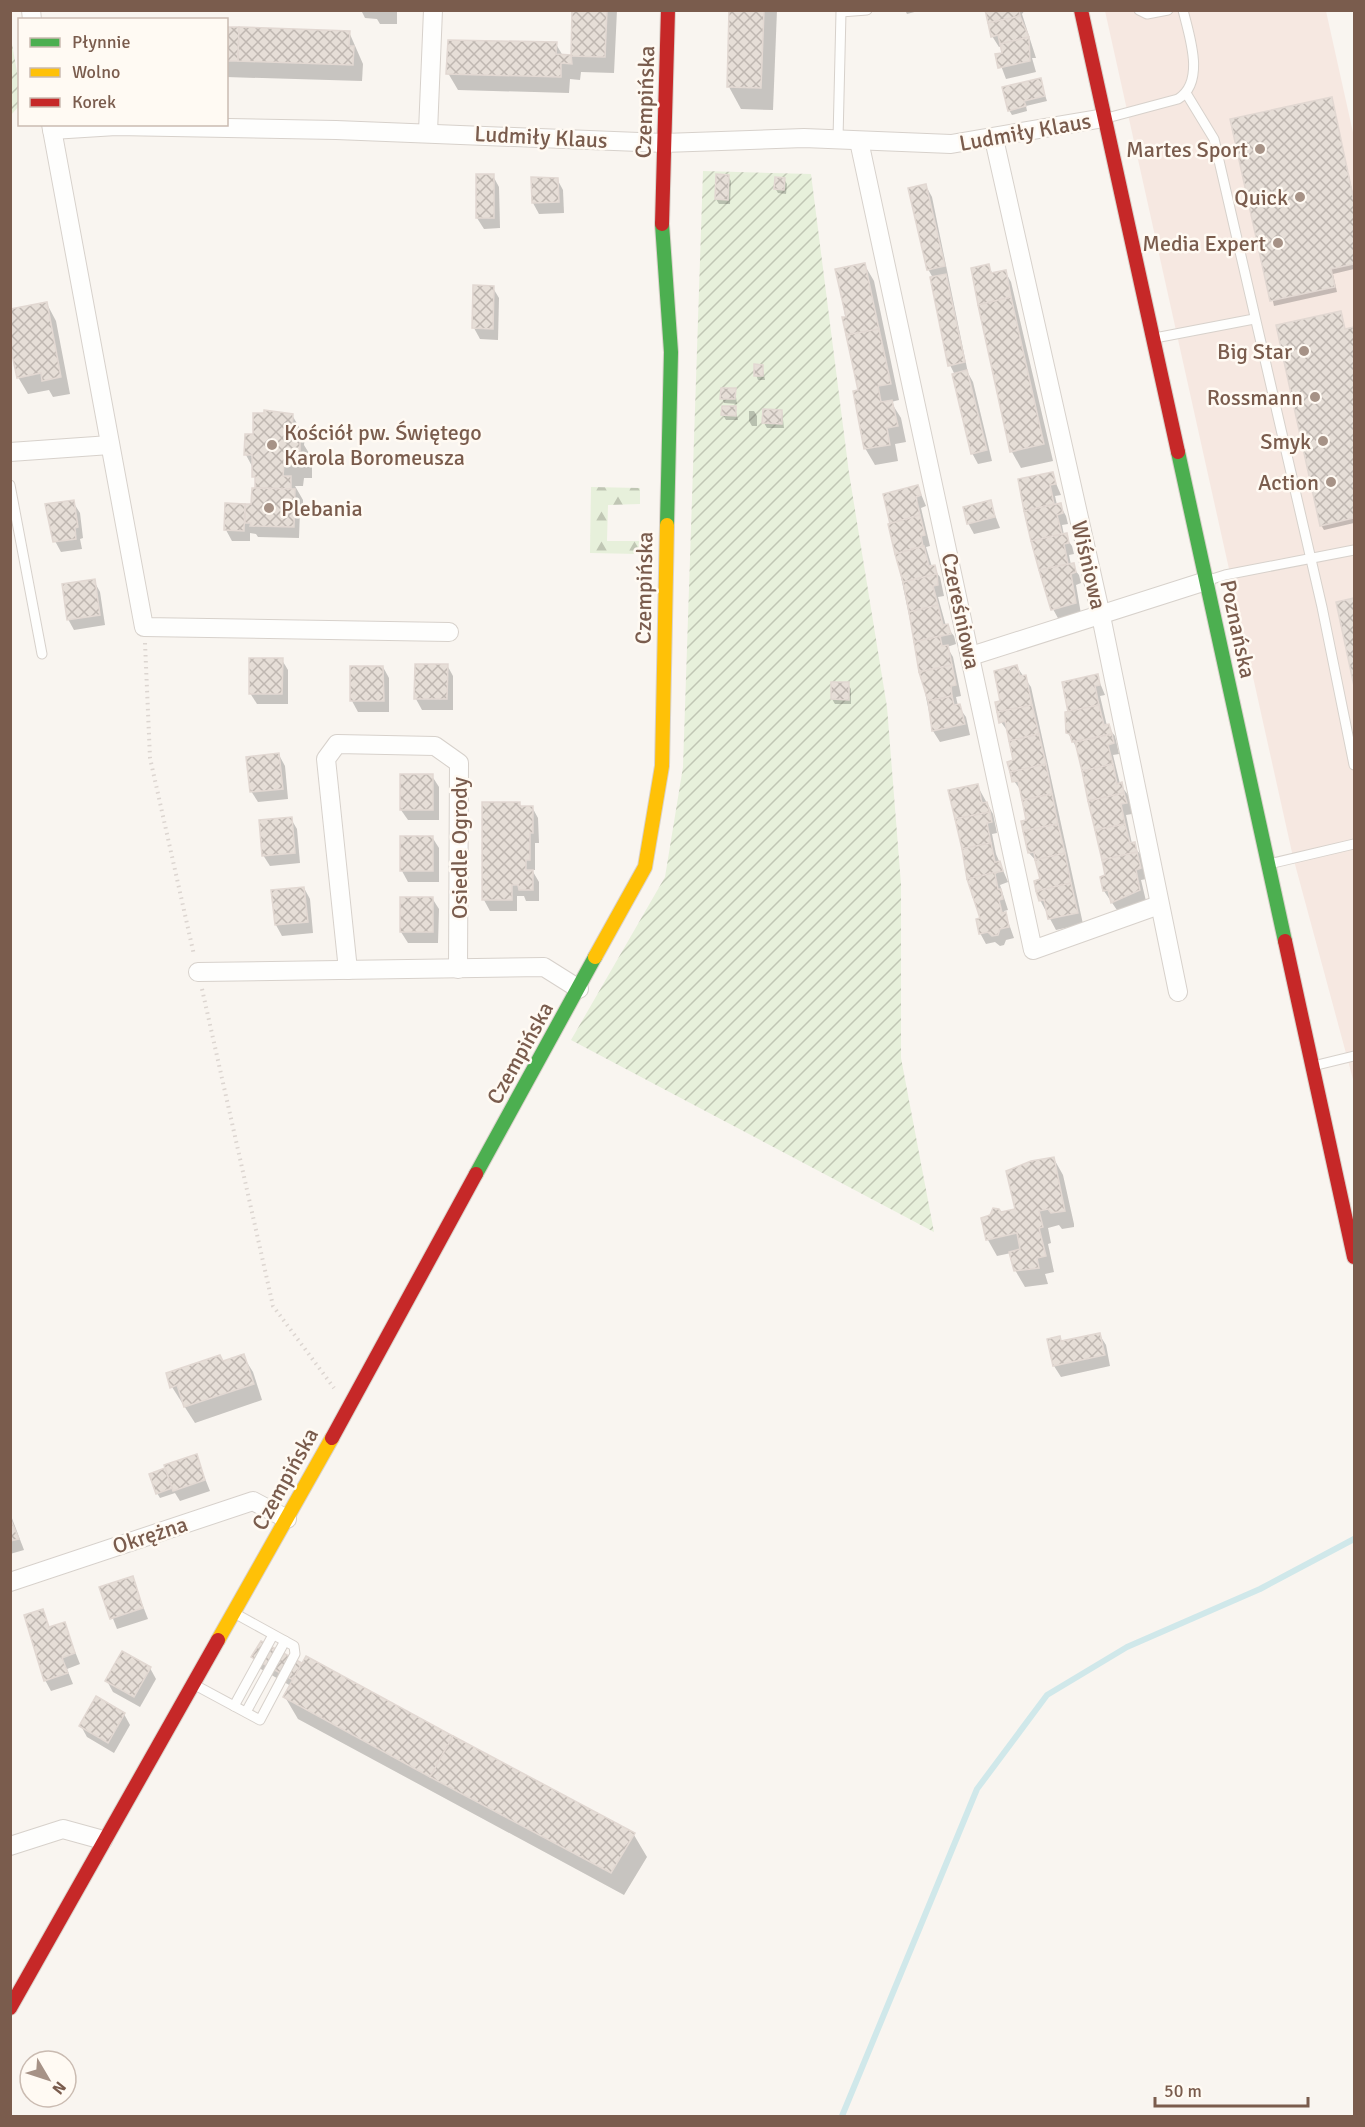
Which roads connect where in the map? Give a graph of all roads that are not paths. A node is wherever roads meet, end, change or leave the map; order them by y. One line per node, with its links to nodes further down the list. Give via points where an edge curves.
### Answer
1 (433, 10): 11 (street)
2 (668, 10): 15 (street, Czempińska)
3 (867, 10): 12 (lane, via 841,12)
4 (1081, 10): 9 (street, Poznańska)
5 (1139, 10): 6 (lane, via 1147,14)
6 (1168, 10)
7 (1183, 10): 8 (lane, via 1194,63)
8 (1186, 93): 9 (lane, via 1178,99); 16 (lane, via 1214,140)
9 (1104, 118): 13 (street, Ludmiły Klaus); 17 (street, Poznańska)
10 (51, 127): 11 (street, Ludmiły Klaus); 18 (street)
11 (428, 132): 15 (street, Ludmiły Klaus)
12 (838, 139): 14 (street, Ludmiły Klaus); 15 (street, Ludmiły Klaus)
13 (994, 139): 14 (street, Ludmiły Klaus, via 951,144); 24 (street, Wiśniowa)
14 (859, 141): 27 (street, Czereśniowa)
15 (664, 143): 35 (street, Czempińska, via 662,237 671,352 662,766 645,867)
16 (1254, 319): 17 (lane); 22 (lane)
17 (1153, 339): 23 (street, Poznańska)
18 (110, 445): 19 (street); 25 (street, via 144,627)
19 (10, 452)
20 (10, 485): 26 (lane)
21 (1354, 550): 22 (lane)
22 (1310, 558): 23 (lane); 28 (lane)
23 (1206, 581): 24 (street); 30 (street, Poznańska)
24 (1101, 616): 27 (street); 31 (street, Wiśniowa)
25 (449, 632)
26 (42, 654)
27 (971, 656): 31 (street, Czereśniowa, via 1033,950)
28 (1354, 765)
29 (1354, 844): 30 (lane)
30 (1268, 864): 38 (street, Poznańska)
31 (1159, 905): 36 (street, Wiśniowa)
32 (458, 969): 33 (street); 33 (street, Osiedle Ogrody, via 459,763 435,746 337,744 326,759); 35 (street, via 544,968)
33 (348, 970): 34 (street)
34 (198, 972)
35 (579, 989): 40 (street, Czempińska)
36 (1178, 992)
37 (1354, 1056): 38 (lane)
38 (1312, 1066): 39 (street, Poznańska)
39 (1354, 1257)
40 (287, 1519): 41 (street, Okrężna, via 253,1501); 42 (street, Czempińska)
41 (10, 1581)
42 (233, 1613): 43 (lane); 45 (street, Czempińska)
43 (273, 1635): 44 (lane); 46 (lane)
44 (285, 1641): 47 (lane); 47 (lane, via 294,1646 295,1654 260,1720)
45 (193, 1684): 46 (lane); 48 (street, Czempińska)
46 (234, 1706): 47 (lane)
47 (246, 1712)
48 (103, 1840): 49 (street, via 63,1829); 50 (street, Czempińska)
49 (10, 1846)
50 (10, 2008)

